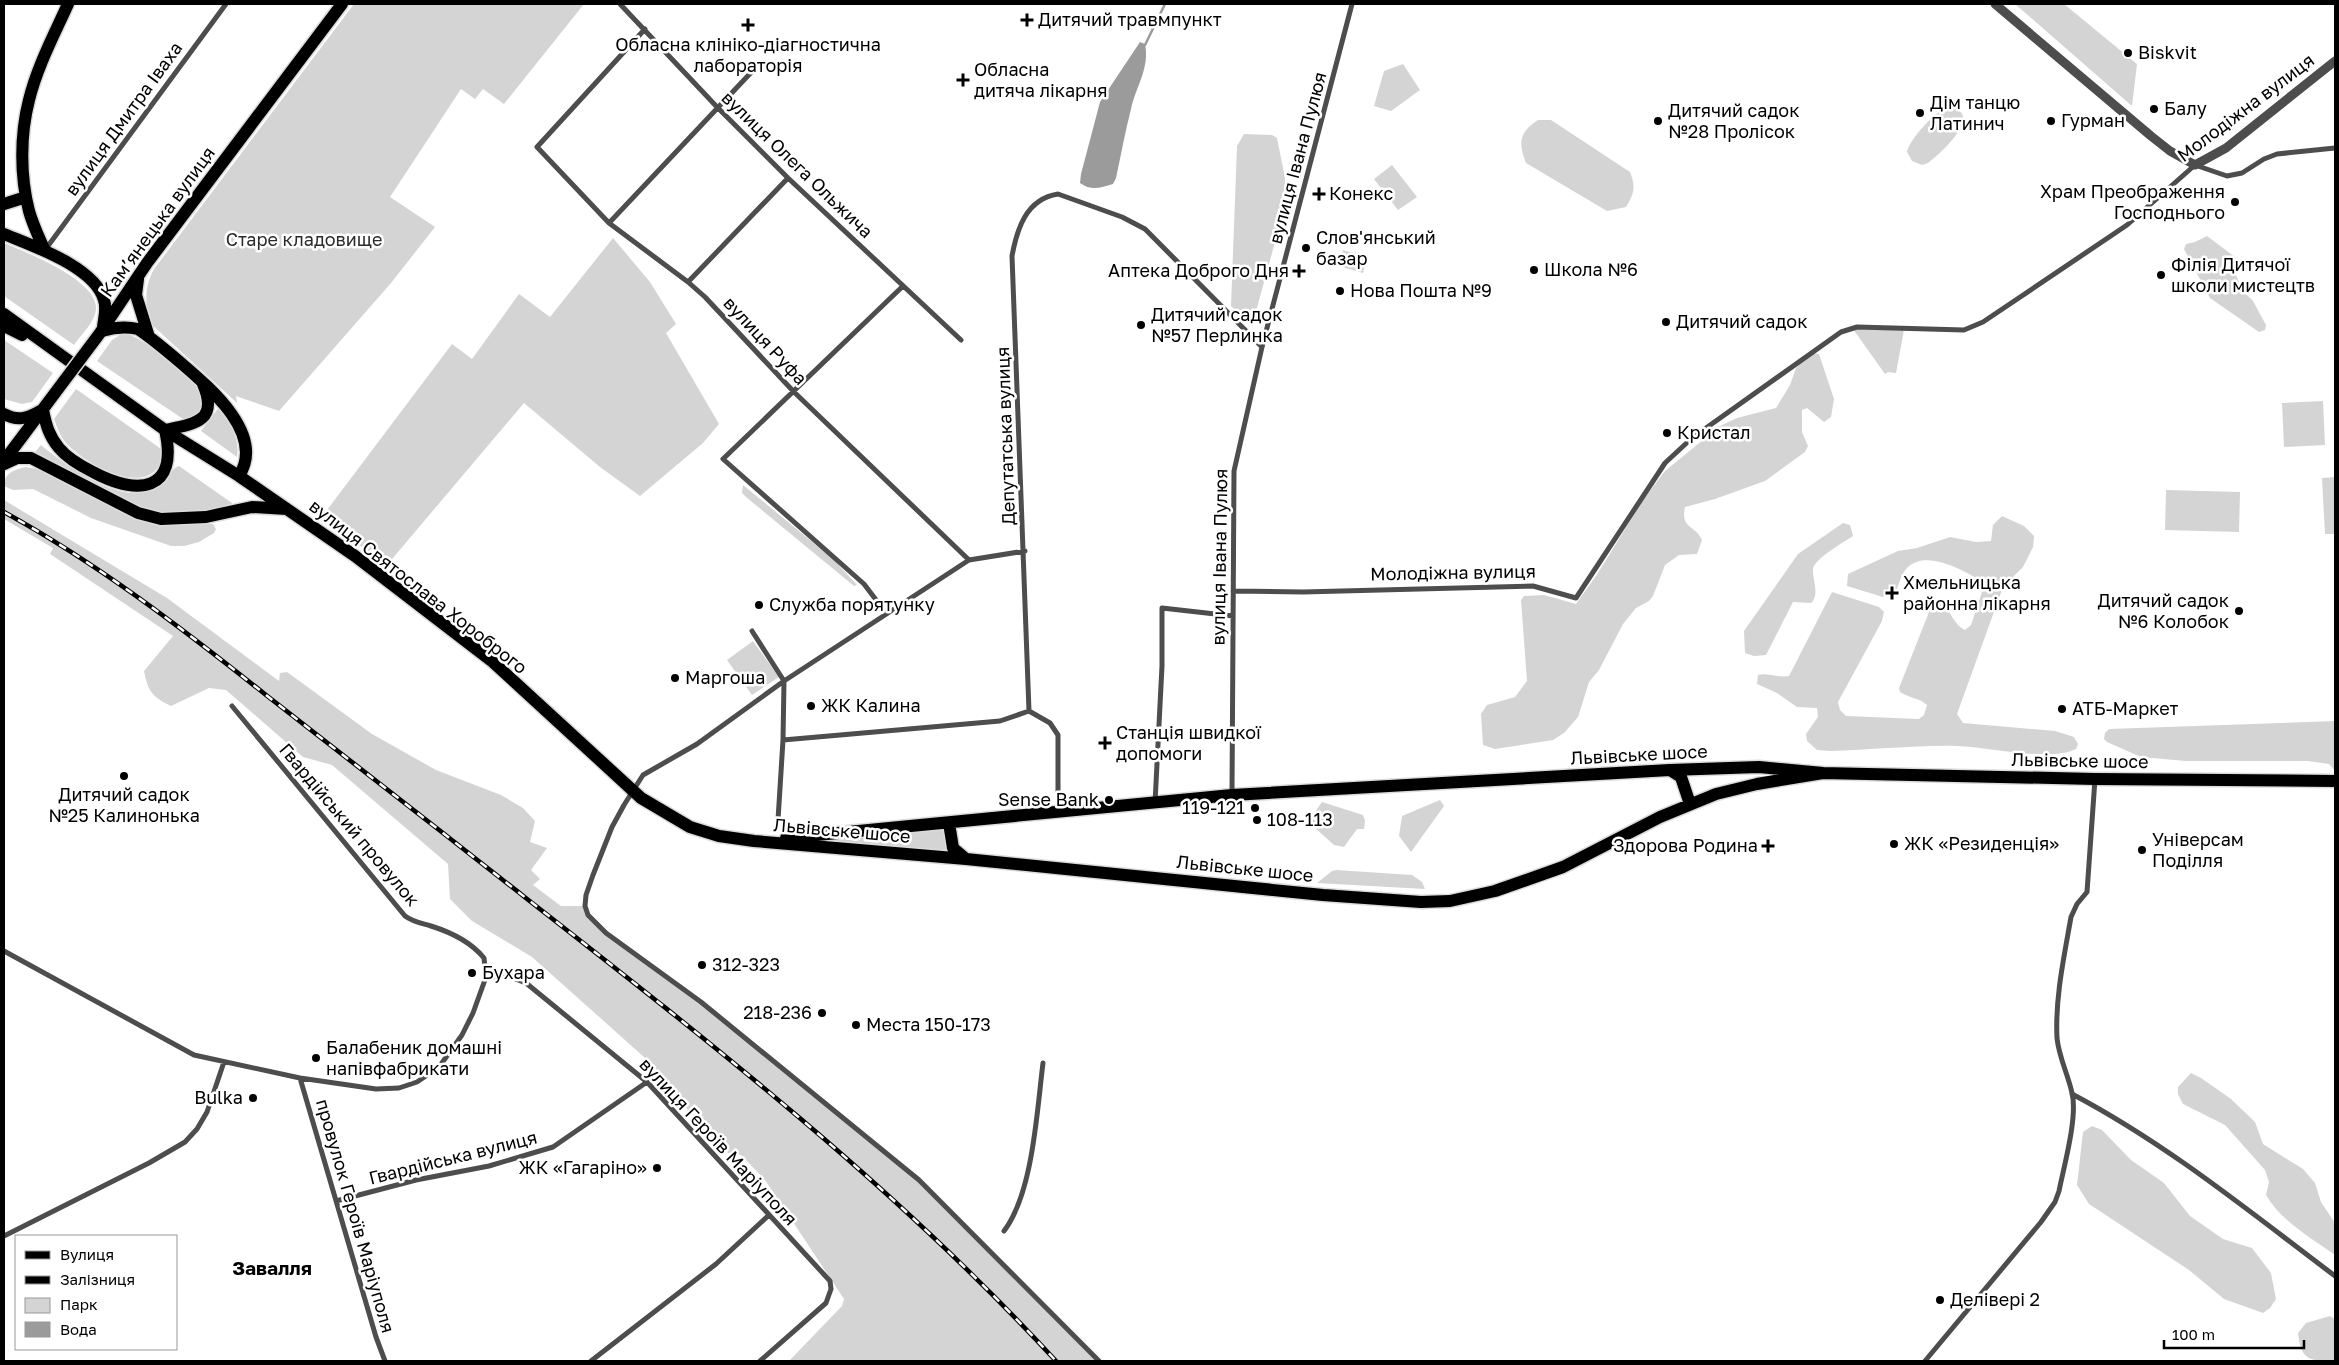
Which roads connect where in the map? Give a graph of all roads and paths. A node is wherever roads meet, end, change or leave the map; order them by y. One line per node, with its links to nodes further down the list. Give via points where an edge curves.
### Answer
1 (68, 4): 14 (main road, via 29,100 23,131)
2 (226, 4): 18 (street, вулиця Дмитра Іваха)
3 (342, 4): 19 (main road, Камʼянецька вулиця)
4 (620, 4): 7 (street, вулиця Олега Ольжича)
5 (1352, 4): 27 (street, вулиця Івана Пулюя)
6 (1995, 4): 12 (street, via 2150,136)
7 (645, 29): 10 (street, вулиця Олега Ольжича); 16 (street, вулиця Руфа, via 537,147)
8 (2335, 61): 12 (street, Молодіжна вулиця, via 2226,148)
9 (760, 64): 10 (street)
10 (717, 107): 13 (street, вулиця Олега Ольжича); 16 (street)
11 (2335, 148): 12 (street, via 2277,154 2228,176)
12 (2195, 165): 39 (street, Молодіжна вулиця, via 2127,225 1982,322 1964,330 1857,327 1841,332 1692,438 1666,462 1576,598 1533,586)
13 (788, 178): 20 (street); 21 (street, вулиця Олега Ольжича)
14 (26, 197): 15 (main road); 18 (main road)
15 (4, 204)
16 (609, 222): 20 (street, вулиця Руфа)
17 (4, 234): 18 (main road)
18 (45, 251): 24 (main road, via 83,272 100,291 105,304)
19 (138, 277): 24 (main road, Камʼянецька вулиця); 25 (main road, via 136,295)
20 (688, 282): 30 (street, вулиця Руфа)
21 (902, 286): 26 (street, вулиця Олега Ольжича); 30 (street)
22 (4, 314): 28 (main road, вулиця Святослава Хороброго)
23 (4, 326): 28 (main road, вулиця Святослава Хороброго)
24 (101, 332): 25 (main road, via 114,327 129,327); 31 (main road, Камʼянецька вулиця, bridge)
25 (150, 336): 29 (main road)
26 (961, 340)
27 (1262, 347): 37 (street, Депутатська вулиця, via 1146,229 1058,194 1047,196 1030,208 1021,221 1012,256); 39 (street, вулиця Івана Пулюя, via 1234,471)
28 (57, 354): 33 (main road, вулиця Святослава Хороброго)
29 (202, 381): 33 (main road, via 208,396 204,418 197,423); 35 (main road, via 225,403 246,445 245,466)
30 (794, 392): 38 (street, вулиця Руфа); 40 (street, via 723,459 864,584)
31 (44, 408): 32 (main road, via 21,419); 33 (main road, via 49,435 59,449 71,460 105,479 129,486 151,484 162,474 170,455); 34 (main road, Камʼянецька вулиця)
32 (4, 414)
33 (165, 430): 35 (main road, вулиця Святослава Хороброго)
34 (4, 463): 36 (main road, via 17,458 39,461 121,505 161,519 206,516 252,507)
35 (239, 476): 36 (main road, вулиця Святослава Хороброго)
36 (288, 509): 51 (main road, вулиця Святослава Хороброго, via 493,662)
37 (1025, 551): 38 (street); 45 (street, Депутатська вулиця)
38 (969, 560): 40 (street)
39 (1233, 591): 41 (street, вулиця Івана Пулюя)
40 (886, 613): 43 (street)
41 (1233, 616): 52 (street, вулиця Івана Пулюя); 53 (street, via 1162,608)
42 (752, 631): 43 (street)
43 (784, 681): 46 (street); 51 (street, via 697,744 643,775)
44 (232, 706): 61 (street, Гвардійський провулок, via 405,916 466,942 484,958)
45 (1029, 712): 46 (street, via 1000,721); 55 (street, via 1050,722 1058,735)
46 (783, 740): 56 (street)
47 (1670, 770): 48 (main road, Львівське шосе, via 1760,767); 52 (main road, Львівське шосе); 54 (main road, via 1682,777)
48 (1823, 773): 49 (main road, Львівське шосе); 54 (main road, Львівське шосе, via 1757,784)
49 (2095, 779): 50 (main road, Львівське шосе); 66 (street, via 2087,892 2071,917 2057,1013 2061,1062)
50 (2335, 781)
51 (633, 790): 58 (main road, вулиця Святослава Хороброго, via 662,812 690,827 719,836); 75 (street, via 612,827 592,875 586,895 588,915 606,933 738,1032 919,1180)
52 (1232, 795): 53 (main road, Львівське шосе)
53 (1155, 804): 55 (main road, Львівське шосе)
54 (1690, 804): 59 (main road, Львівське шосе, via 1660,816 1563,867 1495,891 1450,901 1322,895)
55 (1058, 813): 57 (main road, Львівське шосе)
56 (778, 820)
57 (949, 823): 58 (main road, Львівське шосе); 59 (main road, via 950,842)
58 (754, 841): 59 (main road, Львівське шосе)
59 (966, 860)
60 (4, 951): 62 (street, via 190,1053)
61 (486, 976): 64 (street, via 473,1013 452,1051 439,1067 417,1082 399,1088 376,1089); 65 (street, вулиця Героїв Маріуполя, via 510,977 526,983)
62 (224, 1062): 64 (street); 70 (street, via 207,1112 185,1142)
63 (1043, 1063): 69 (street, via 1024,1190)
64 (300, 1078): 67 (street, провулок Героїв Маріуполя)
65 (647, 1082): 67 (street, Гвардійська вулиця, via 552,1147 489,1166 416,1180); 68 (street, вулиця Героїв Маріуполя)
66 (2072, 1094): 71 (street, via 2103,1110 2180,1160); 76 (street, via 2073,1111 2055,1202)
67 (336, 1201): 72 (street, провулок Героїв Маріуполя)
68 (769, 1215): 73 (street, via 716,1264); 74 (street, вулиця Героїв Маріуполя, via 830,1281 831,1289 826,1303)
69 (1004, 1231)
70 (4, 1236)
71 (2335, 1276)
72 (385, 1361)
73 (591, 1361)
74 (760, 1361)
75 (1099, 1361)
76 (1925, 1361)

